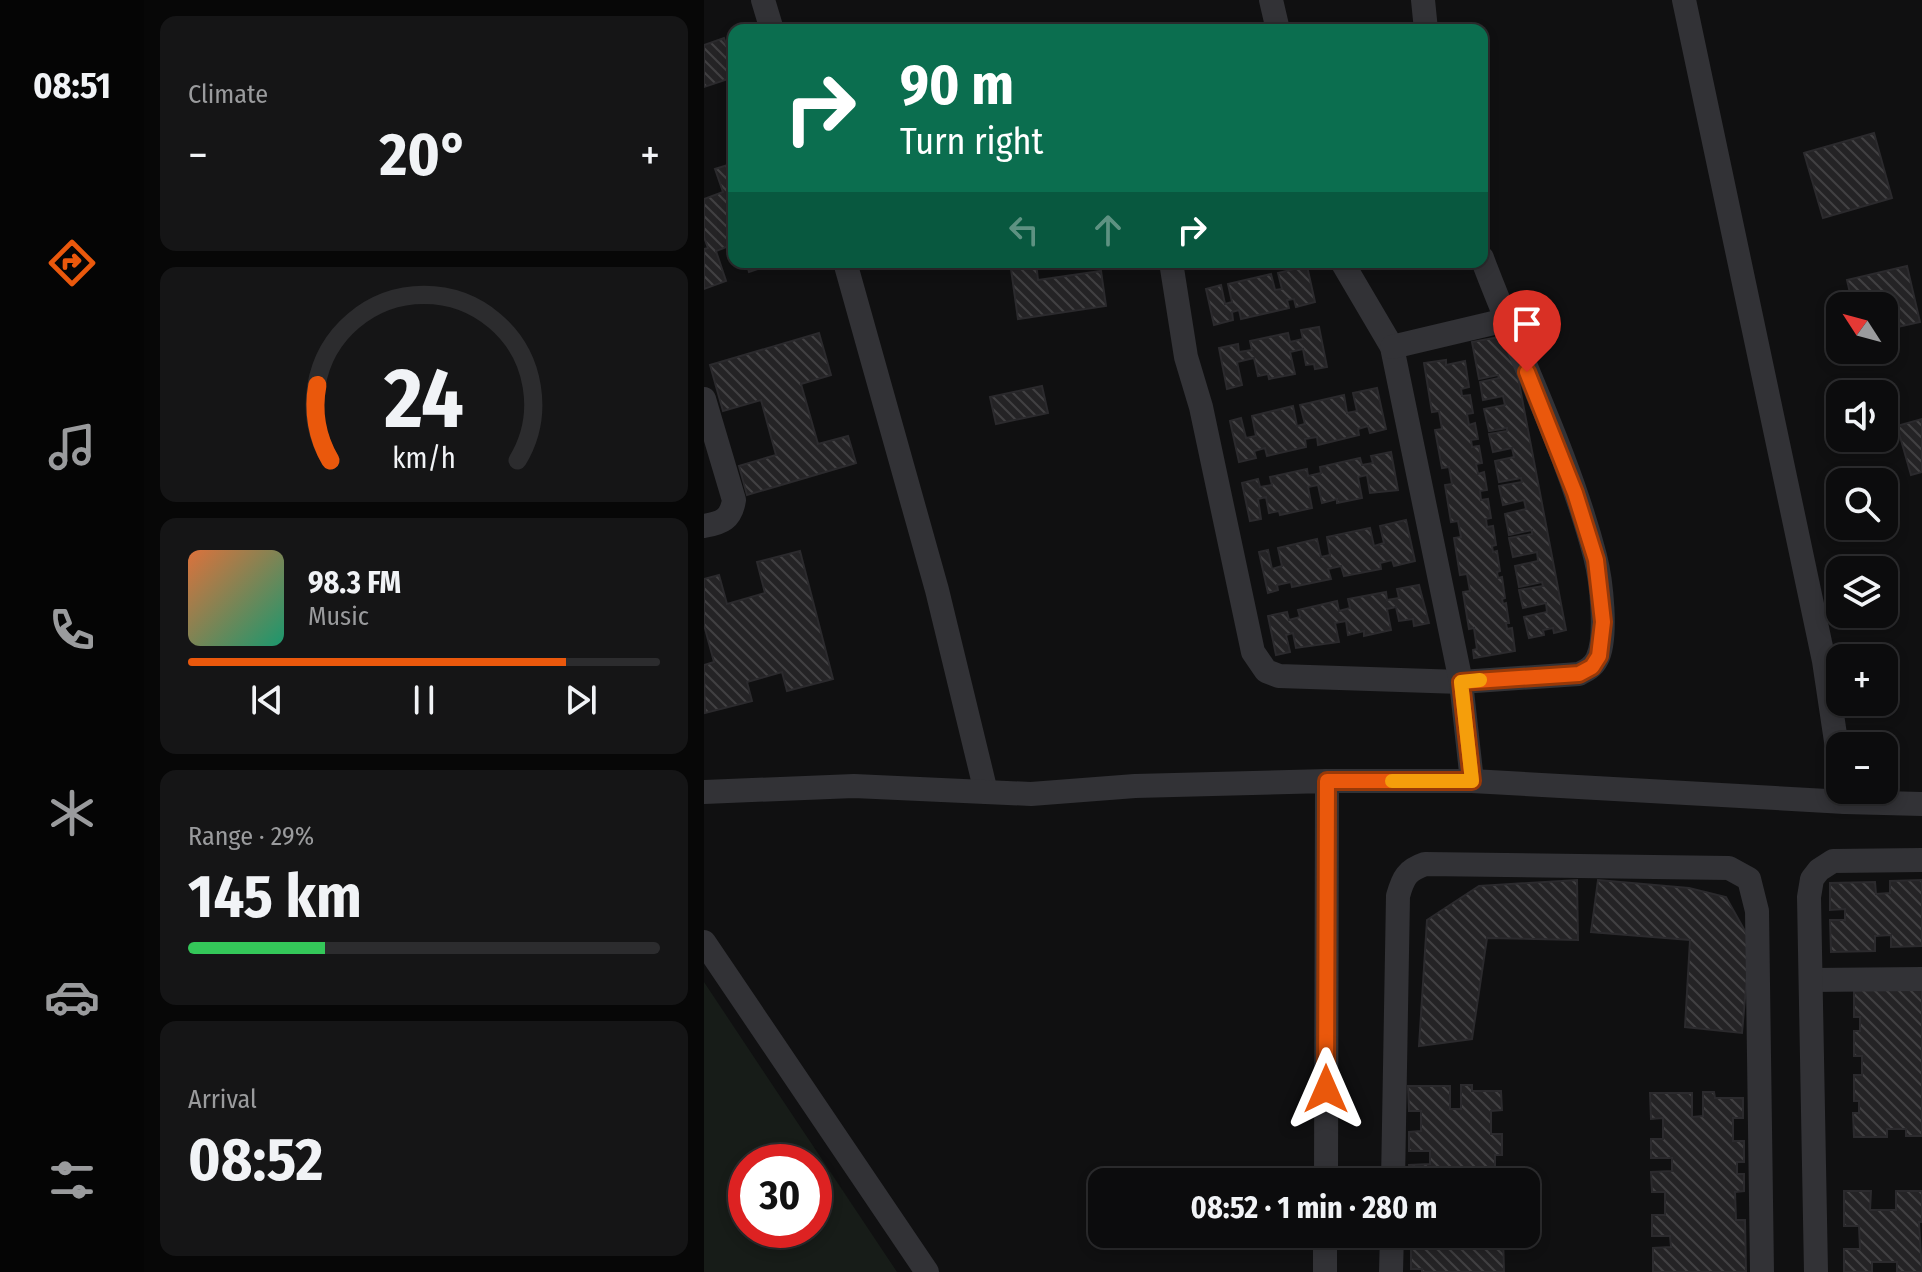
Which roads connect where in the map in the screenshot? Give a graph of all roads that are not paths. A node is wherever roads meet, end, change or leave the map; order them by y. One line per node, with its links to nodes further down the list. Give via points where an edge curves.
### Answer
1 (763, 0): 5 (street)
2 (1271, 0): 6 (street)
3 (1423, 0): 7 (street)
4 (1684, 0): 17 (street)
5 (770, 24)
6 (1277, 24)
7 (1425, 24)
8 (847, 268): 21 (street, via 937,590)
9 (1172, 268): 16 (street, via 1186,357 1258,663 1279,676)
10 (1346, 268): 13 (street)
11 (1486, 268): 12 (street)
12 (1506, 320): 13 (street); 16 (street, via 1596,560 1603,622 1599,656 1579,674)
13 (1392, 347): 16 (street)
14 (704, 399): 15 (street, via 734,500 723,523)
15 (704, 526)
16 (1461, 682): 19 (street)
17 (1835, 732)
18 (1327, 781): 19 (street); 21 (street); 29 (street)
19 (1472, 781): 22 (street)
20 (704, 792): 21 (street, via 854,786)
21 (986, 792)
22 (1826, 795)
23 (1898, 802): 24 (street)
24 (1922, 804)
25 (1922, 860): 28 (street, via 1833,861 1819,870 1809,897)
26 (704, 942): 33 (street)
27 (1922, 979): 28 (street)
28 (1811, 980): 37 (street)
29 (1326, 1168)
30 (1393, 1168): 36 (street, via 1398,896 1410,869 1425,864 1729,868 1749,879 1757,911)
31 (1325, 1248): 34 (street)
32 (1392, 1248): 35 (street)
33 (927, 1272)
34 (1325, 1272)
35 (1391, 1272)
36 (1762, 1272)
37 (1816, 1272)

